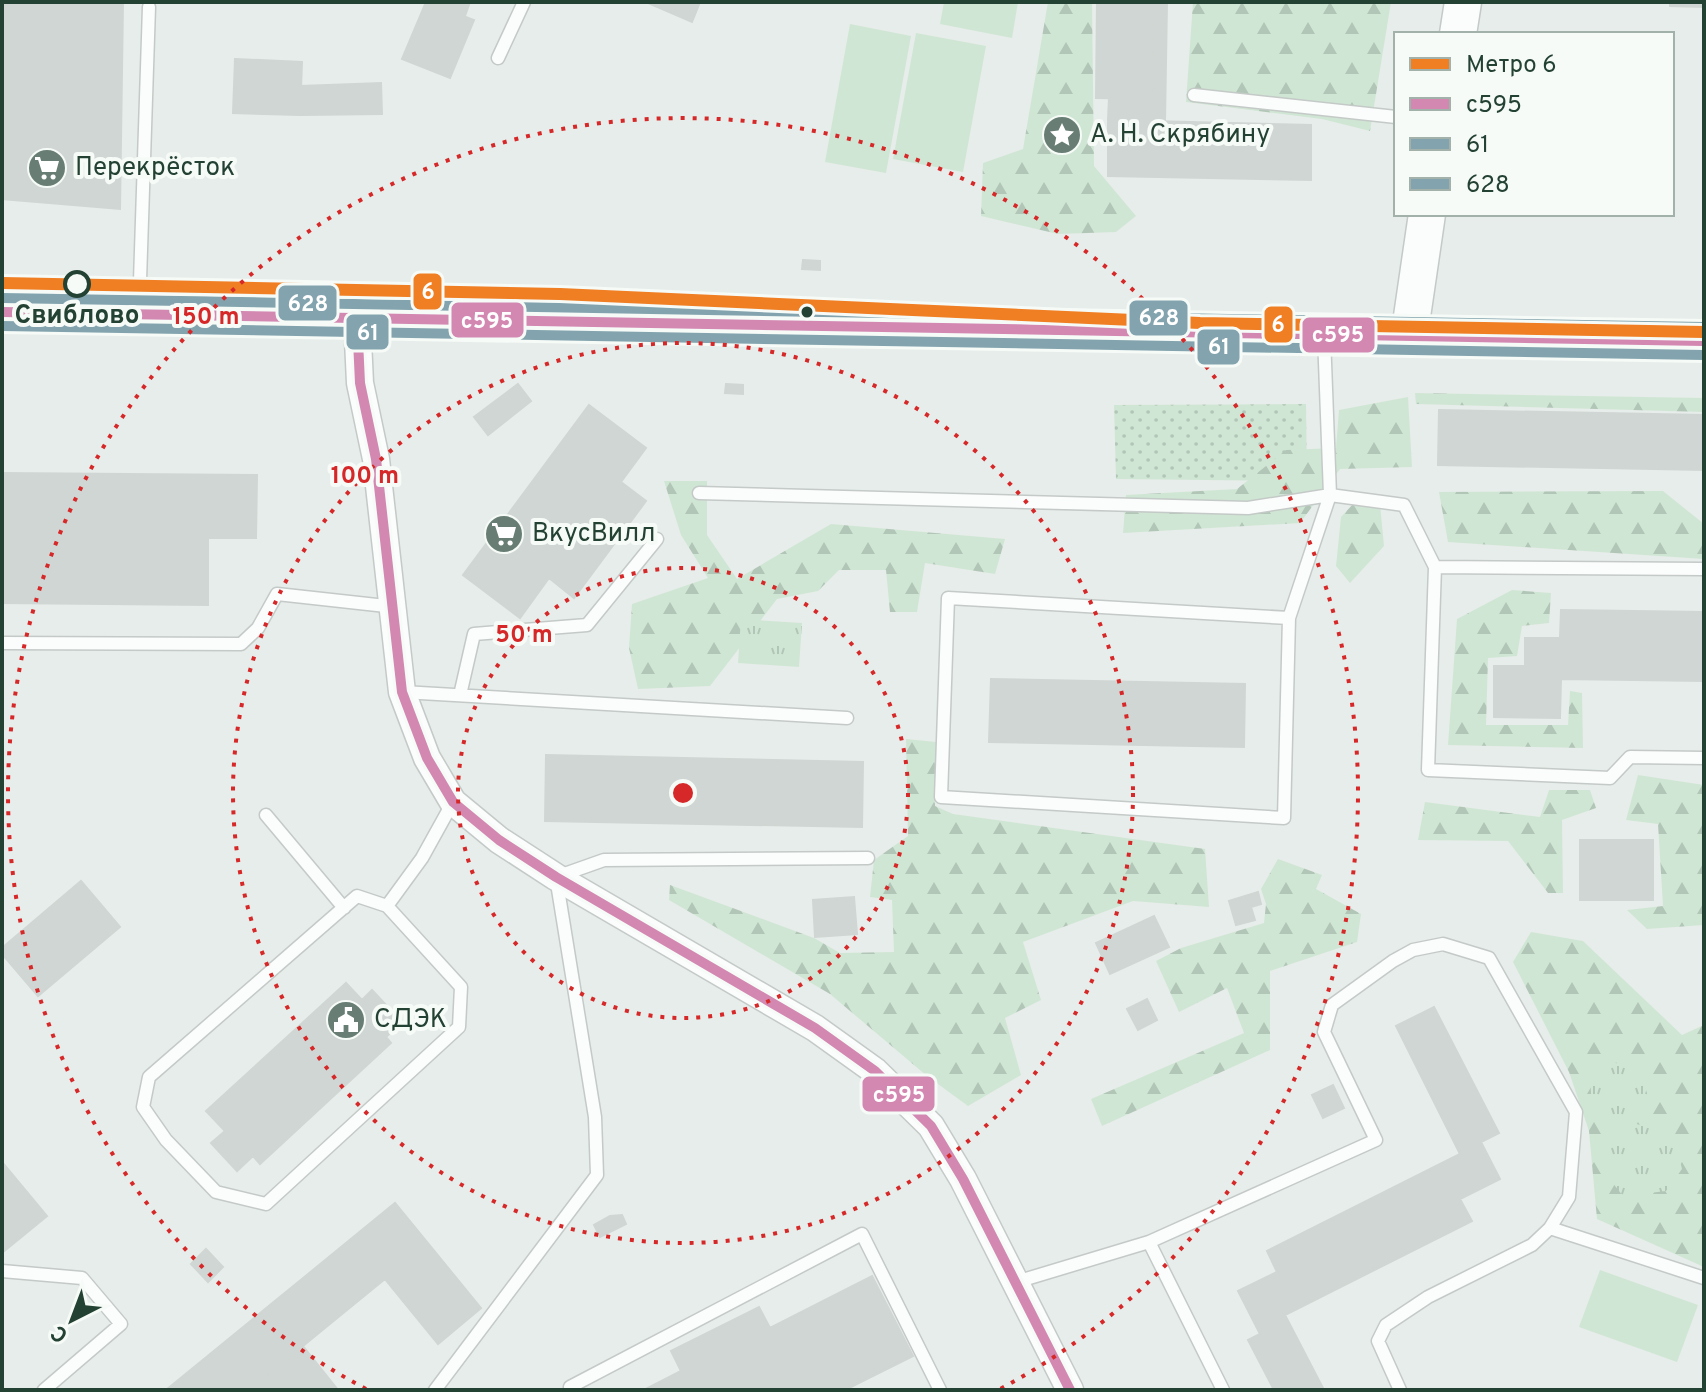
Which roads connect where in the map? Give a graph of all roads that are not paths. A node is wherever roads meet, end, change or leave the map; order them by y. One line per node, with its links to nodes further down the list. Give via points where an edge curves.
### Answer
1 (524, 2): 5 (lane)
2 (1463, 2): 4 (main road)
3 (149, 7): 10 (lane)
4 (1458, 32)
5 (498, 58)
6 (1194, 95): 7 (lane)
7 (1394, 117)
8 (1427, 216): 13 (main road)
9 (2, 312): 10 (main road)
10 (139, 315): 11 (main road)
11 (357, 319): 12 (main road); 20 (street, via 360,383 376,459)
12 (1324, 335): 13 (main road); 16 (lane)
13 (1409, 337): 14 (main road)
14 (1704, 341)
15 (699, 493): 16 (lane, via 1248,508)
16 (1330, 495): 18 (lane, via 1404,505); 21 (lane)
17 (657, 539): 24 (lane, via 587,625 474,634)
18 (1435, 567): 19 (lane); 26 (lane, via 1428,770 1610,778 1630,757)
19 (1704, 569)
20 (395, 607): 22 (lane, via 277,594 258,628 241,644); 23 (street)
21 (1289, 618): 21 (lane, via 948,598 941,797 1284,818)
22 (2, 643)
23 (402, 692): 24 (lane); 27 (street, via 427,758)
24 (460, 695): 25 (lane)
25 (847, 718)
26 (1704, 758)
27 (453, 802): 30 (street); 31 (lane)
28 (266, 815): 32 (lane)
29 (868, 858): 30 (lane, via 604,860)
30 (556, 877): 37 (street, via 815,1028 875,1071 931,1126); 40 (lane, via 595,1117 597,1175)
31 (387, 906): 32 (lane, via 357,896); 32 (lane, via 461,987 459,1027 266,1204 216,1192 166,1140 143,1107 149,1077)
32 (344, 908)
33 (1550, 1228): 34 (lane, via 1569,1197 1576,1112 1489,958 1443,944 1413,950 1332,1005 1324,1032 1376,1140); 36 (lane); 44 (lane, via 1532,1245 1428,1297 1386,1325 1378,1341)
34 (1149, 1242): 37 (lane); 43 (lane)
35 (2, 1271): 39 (lane, via 82,1278 121,1324)
36 (1704, 1278)
37 (1016, 1282): 42 (street)
38 (570, 1387): 41 (lane, via 862,1234)
39 (44, 1390)
40 (435, 1390)
41 (940, 1390)
42 (1070, 1390)
43 (1223, 1390)
44 (1400, 1390)

